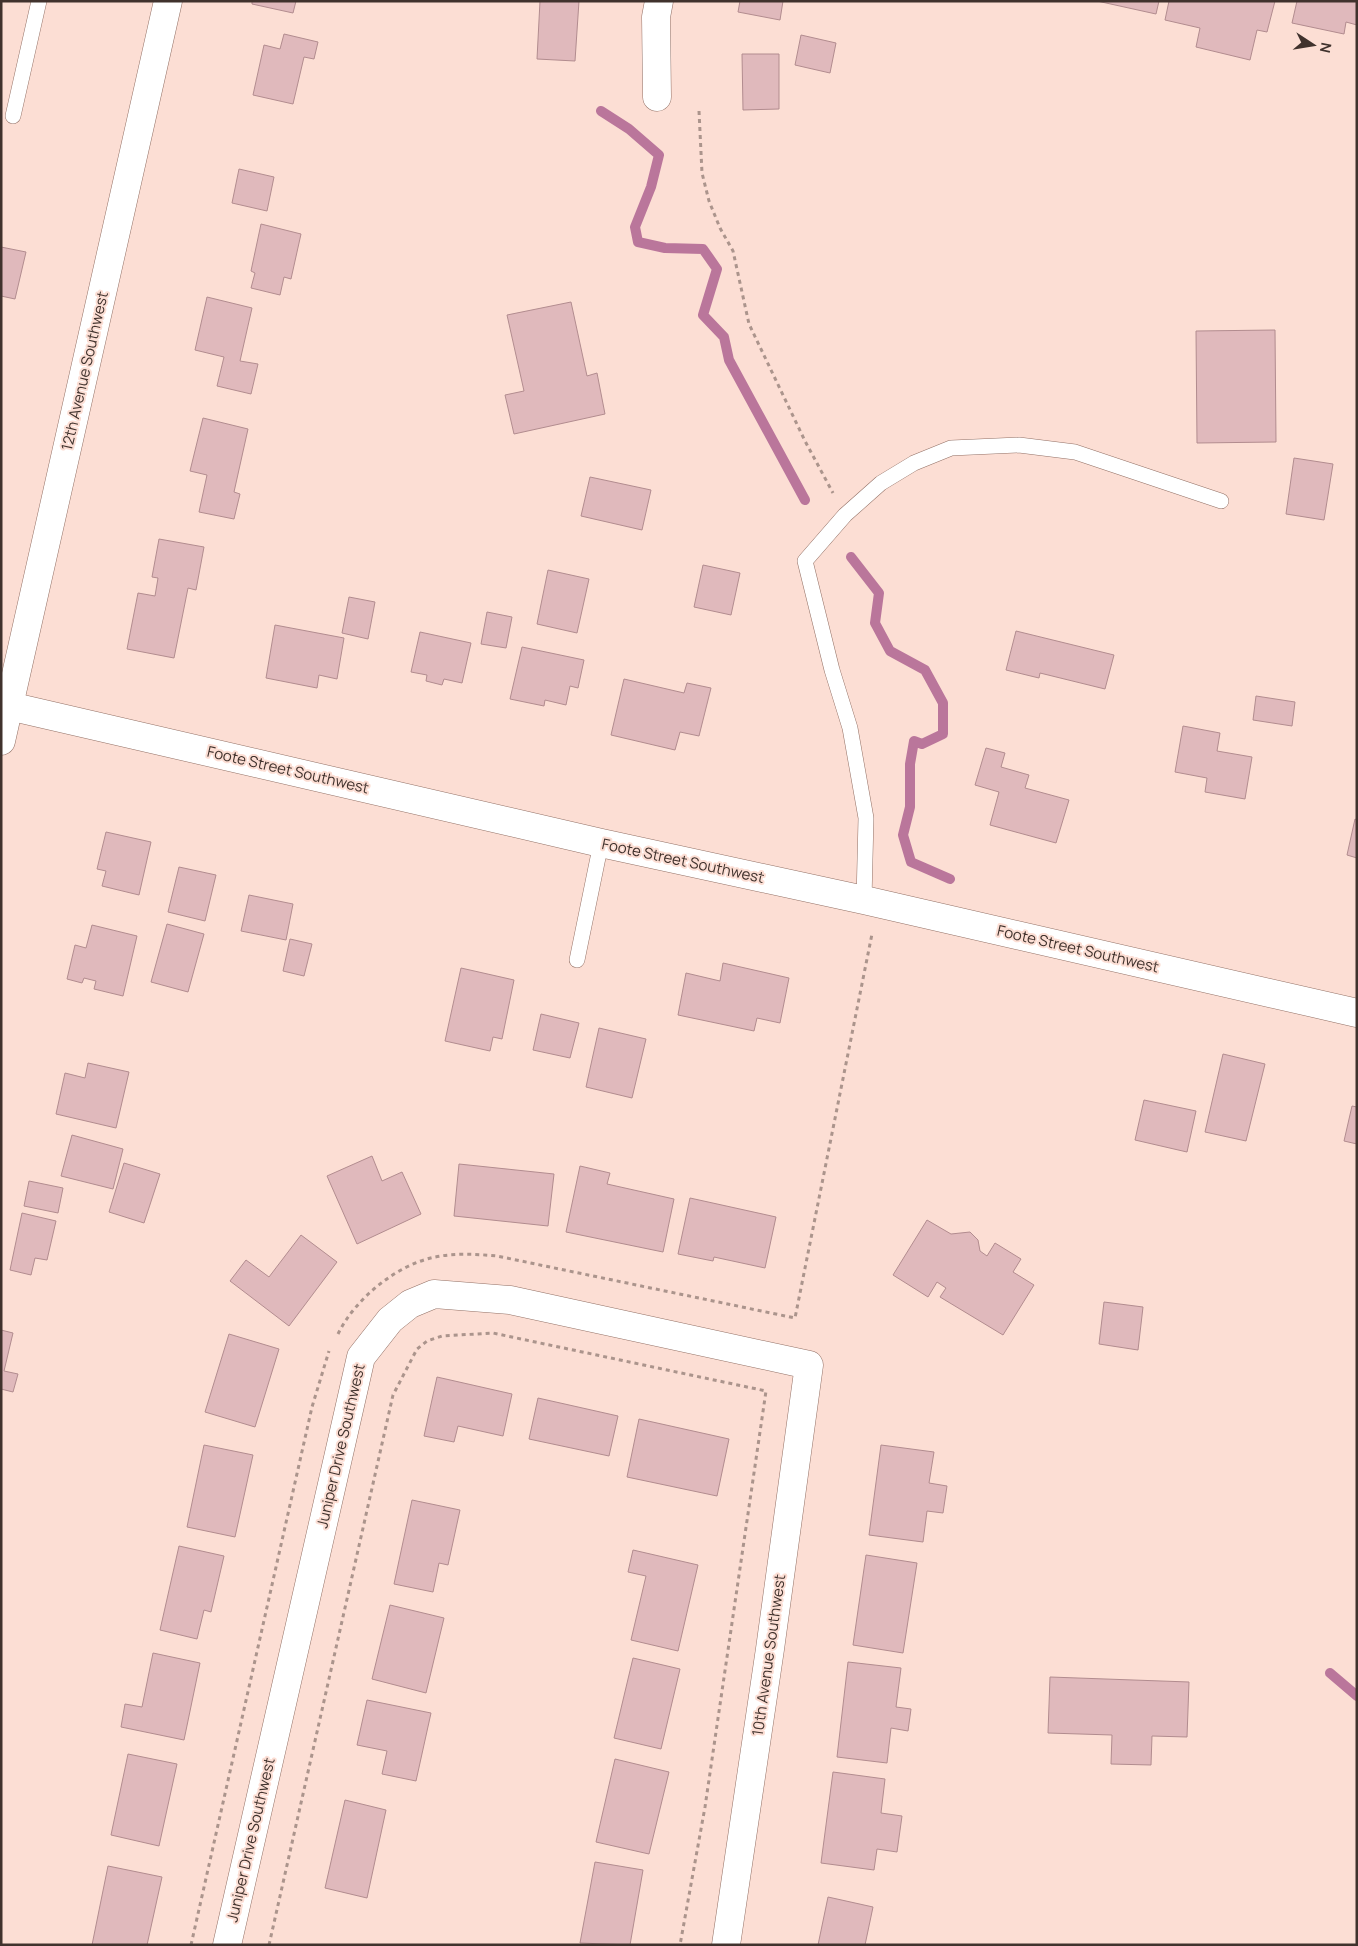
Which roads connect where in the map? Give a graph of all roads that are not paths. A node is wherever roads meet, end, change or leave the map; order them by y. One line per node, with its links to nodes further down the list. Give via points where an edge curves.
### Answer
1 (38, 1): 5 (lane)
2 (168, 1): 7 (street, 12th Avenue Southwest)
3 (659, 1): 4 (street, via 656,17)
4 (657, 97)
5 (13, 116)
6 (1221, 501): 10 (lane, via 1075,452 1019,445 952,448 914,463 881,483 845,515 806,561 832,670 850,728 866,818)
7 (8, 689): 8 (street, 12th Avenue Southwest); 9 (street, Foote Street Southwest)
8 (1, 741)
9 (601, 843): 10 (street, Foote Street Southwest); 11 (lane)
10 (871, 902): 12 (street, Foote Street Southwest)
11 (577, 960)
12 (1357, 1013)
13 (810, 1365): 14 (street, Juniper Drive Southwest, via 510,1300 434,1294 410,1304 390,1320 361,1358); 15 (street, 10th Avenue Southwest)
14 (227, 1945)
15 (726, 1945)

